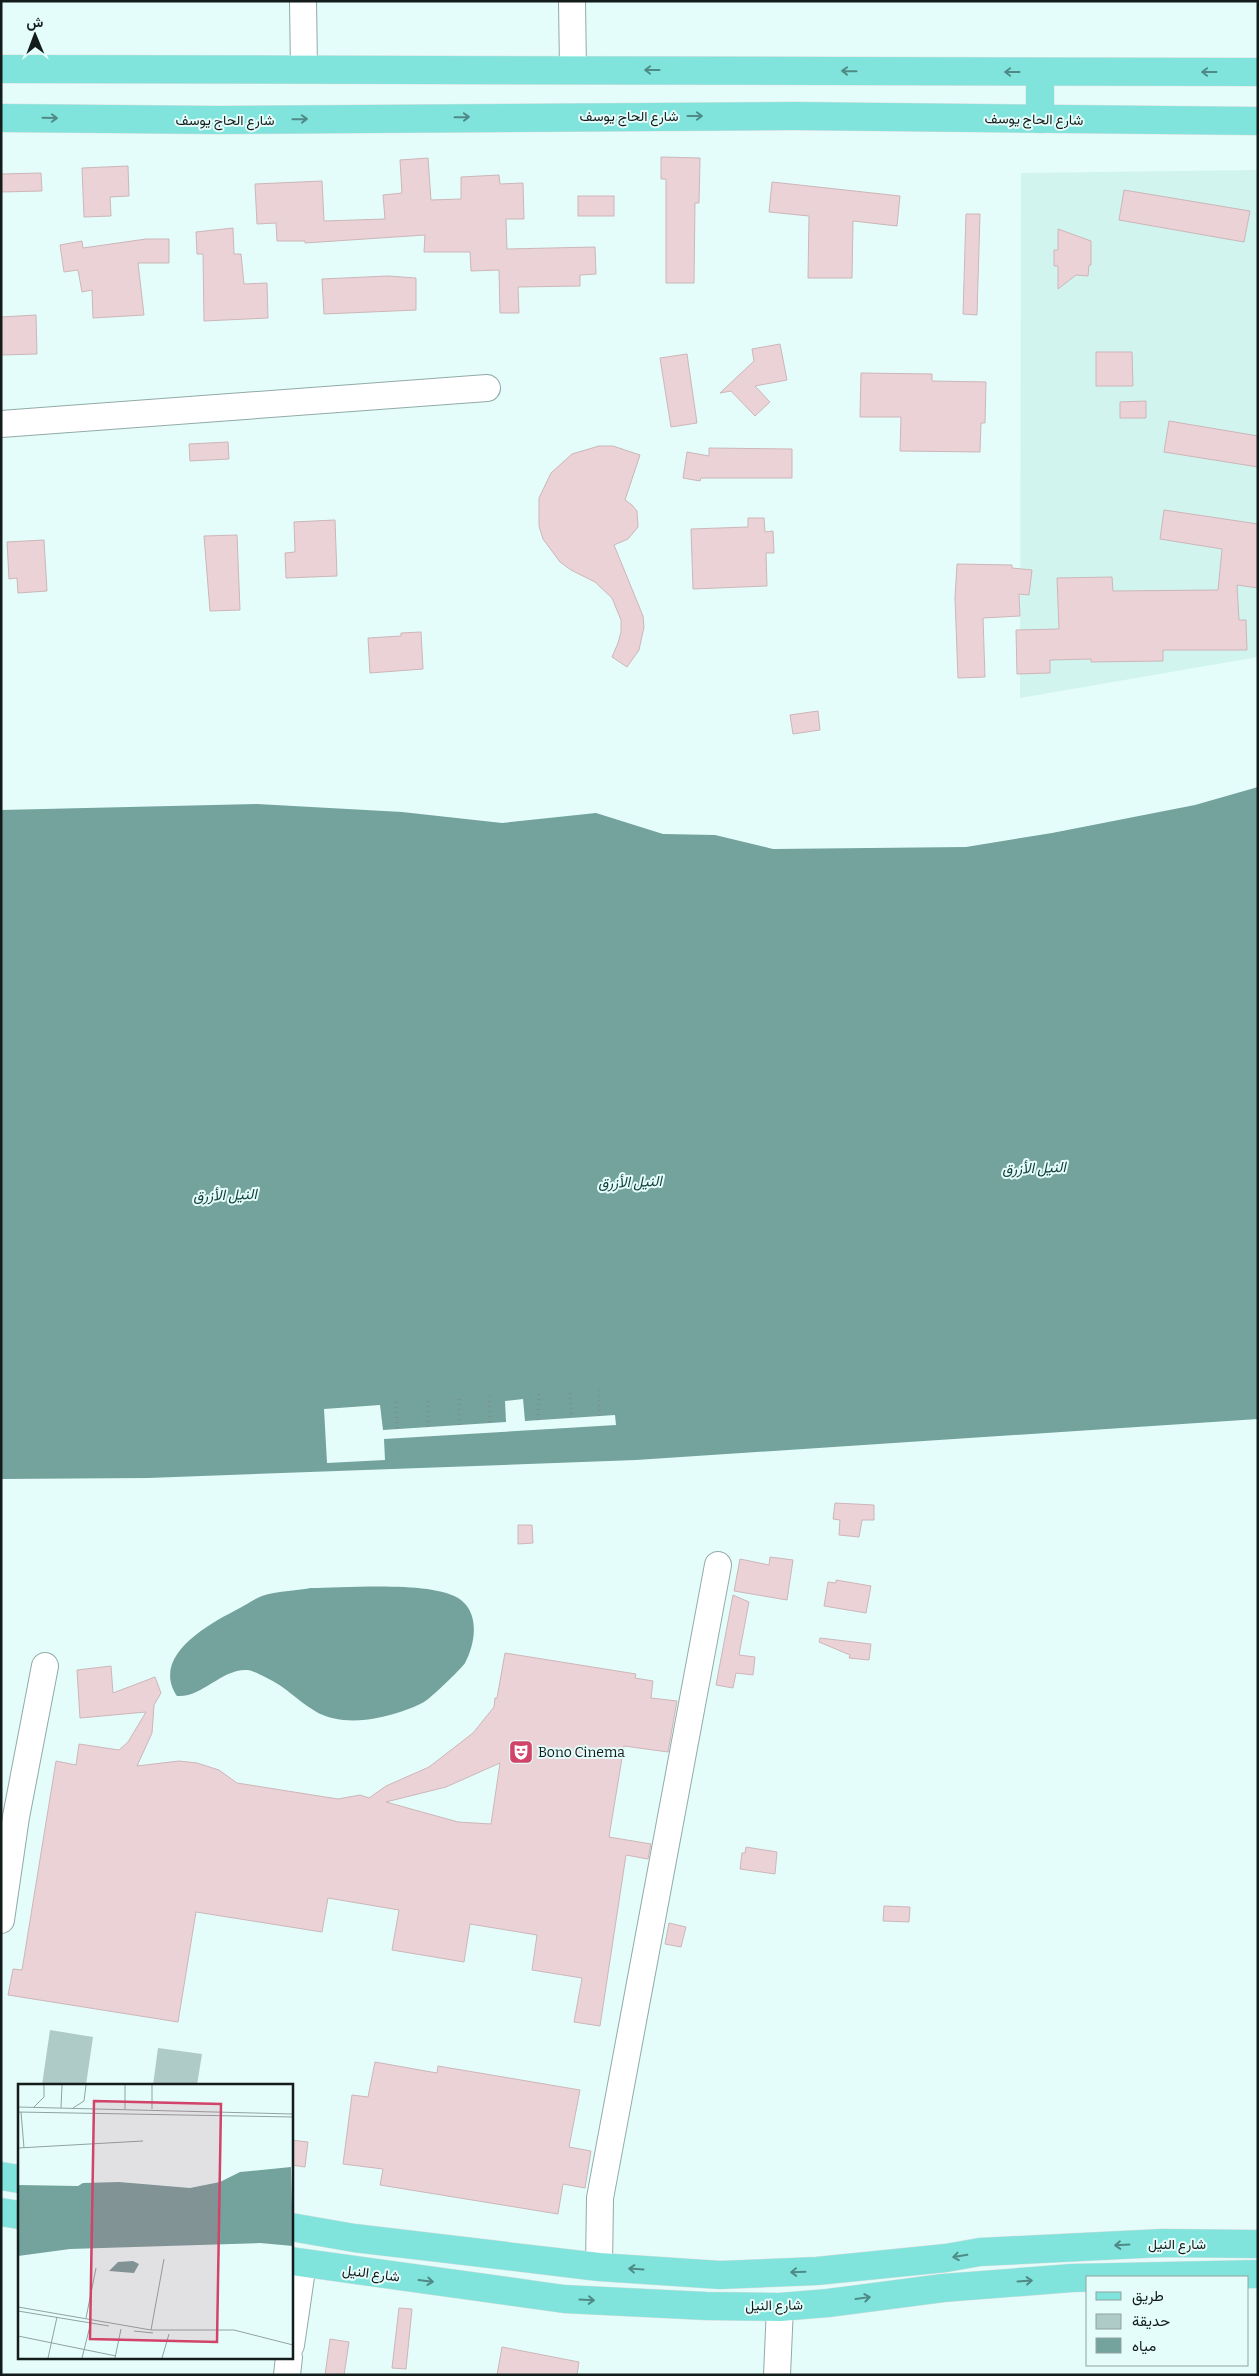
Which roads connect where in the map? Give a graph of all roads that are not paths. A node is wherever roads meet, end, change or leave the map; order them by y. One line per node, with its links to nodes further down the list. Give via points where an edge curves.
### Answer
1 (303, 1): 4 (street)
2 (572, 1): 5 (street)
3 (1, 69): 4 (main road)
4 (304, 70): 5 (main road)
5 (573, 70): 6 (main road, one-way to 5)
6 (1040, 72): 7 (main road, one-way to 6); 9 (main road)
7 (1258, 72)
8 (1, 118): 9 (main road, شارع الحاج يوسف, one-way to 9, via 219,120 555,116)
9 (1040, 119): 10 (main road, شارع الحاج يوسف)
10 (1258, 121)
11 (487, 388): 12 (street)
12 (1, 424)
13 (718, 1565): 23 (street, via 600,2198)
14 (45, 1666): 15 (street, via 16,1817)
15 (1, 1920)
16 (1, 2177): 17 (main road)
17 (18, 2179)
18 (1, 2212): 19 (main road)
19 (18, 2215)
20 (292, 2227): 23 (main road, شارع النيل, via 354,2238)
21 (1258, 2244): 23 (main road, شارع النيل, one-way to 23, via 1162,2243 980,2252 818,2271 720,2275)
22 (297, 2262): 27 (main road, شارع النيل, one-way to 27, via 564,2299); 28 (street)
23 (599, 2267)
24 (1258, 2274): 25 (main road, شارع النيل, one-way to 24)
25 (1165, 2276)
26 (1086, 2278): 27 (main road, شارع النيل, one-way to 26, via 942,2288)
27 (780, 2307): 31 (street)
28 (292, 2331)
29 (290, 2358): 30 (street)
30 (287, 2375)
31 (777, 2375)

